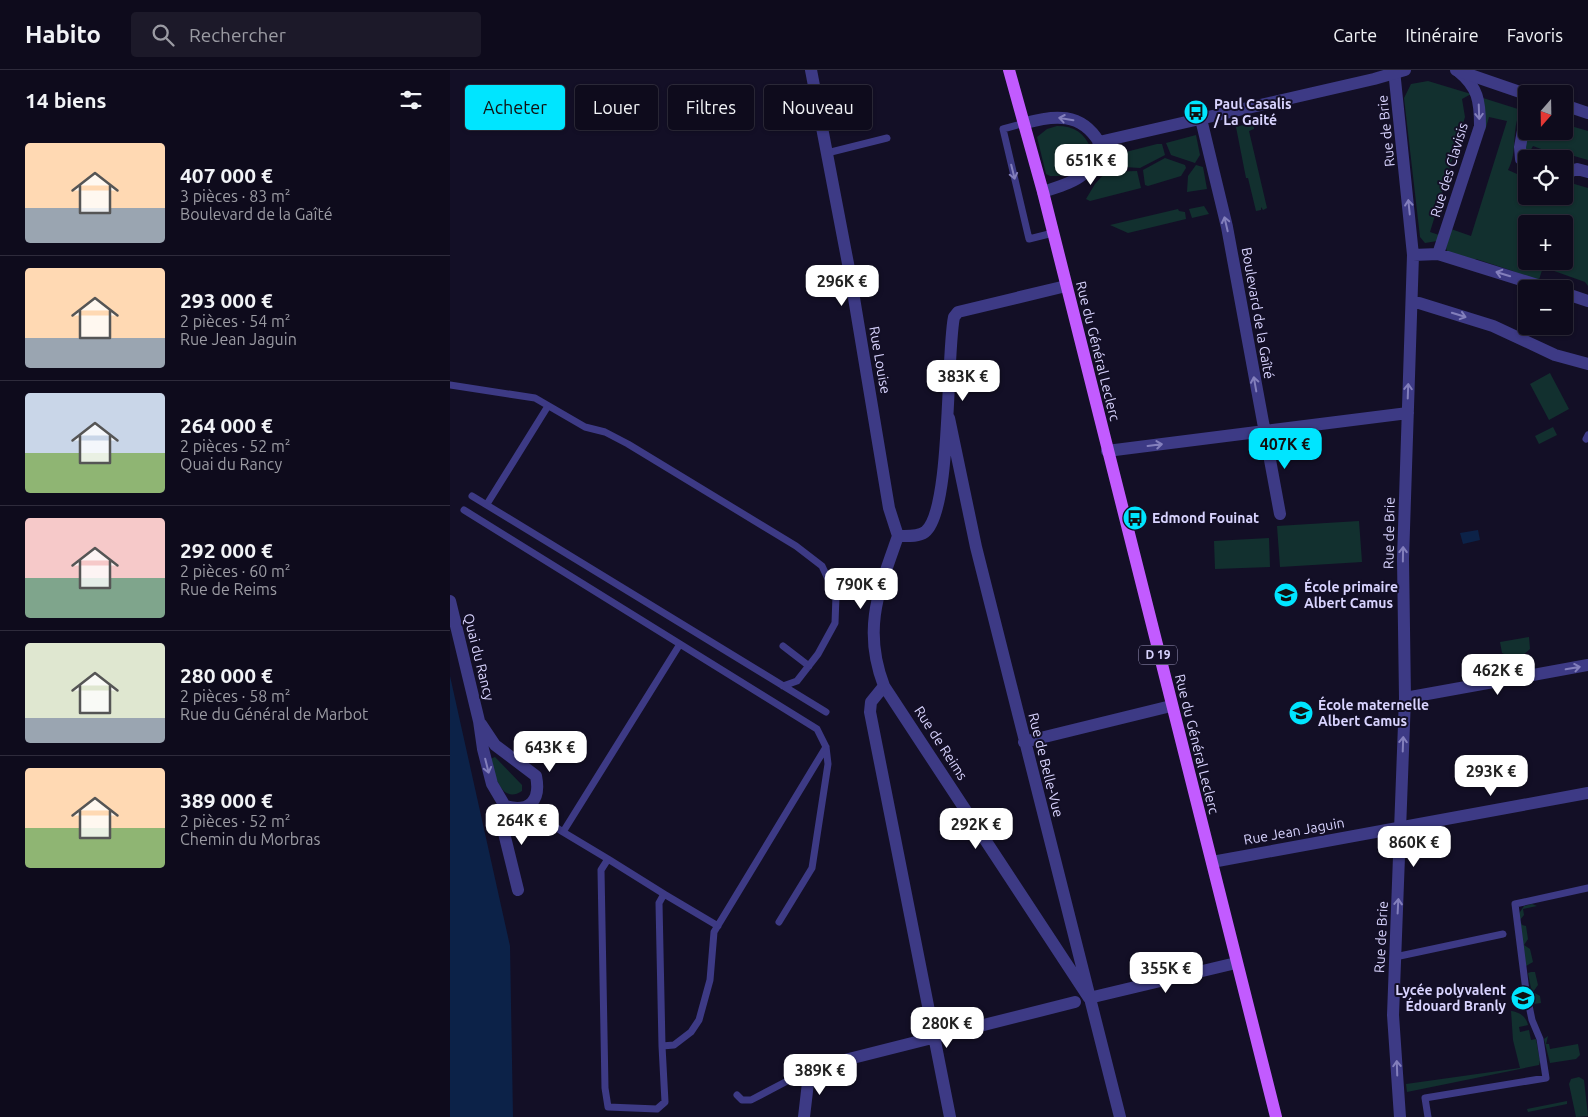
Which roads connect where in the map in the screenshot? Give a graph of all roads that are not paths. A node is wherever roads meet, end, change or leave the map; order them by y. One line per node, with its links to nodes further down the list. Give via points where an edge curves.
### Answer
1 (811, 70): 12 (street, Rue Louise)
2 (1010, 70): 9 (main road, D 19)
3 (1457, 70): 5 (street); 17 (street, Rue des Clavisis, one-way to 17, via 1473,85 1480,106 1480,126)
4 (1398, 71): 8 (street); 18 (street, Rue de Brie, one-way to 4)
5 (1518, 91)
6 (1573, 108): 7 (street)
7 (1588, 113)
8 (1201, 119): 11 (street); 29 (street, Boulevard de la Gaîté, one-way to 8, via 1227,227)
9 (1025, 123): 11 (street, one-way to 9, via 1083,123 1068,117 1048,117); 15 (main road, Rue du Général Leclerc / D 19); 16 (lane, one-way to 16, via 1003,129 1029,239)
10 (887, 138): 12 (lane)
11 (1099, 142): 15 (street, via 1096,158 1078,179)
12 (827, 153): 35 (street, Rue Louise, via 889,508)
13 (1573, 171): 14 (street)
14 (1588, 172)
15 (1043, 192): 16 (main road, Rue du Général Leclerc / D 19)
16 (1053, 233): 20 (main road, Rue du Général Leclerc / D 19)
17 (1438, 254): 18 (street); 19 (street, one-way to 17)
18 (1413, 256): 23 (street, Rue de Brie)
19 (1521, 280)
20 (1066, 286): 28 (street, via 958,312 953,322); 30 (main road, Rue du Général Leclerc / D 19)
21 (1573, 296): 22 (street)
22 (1588, 301)
23 (1412, 303): 24 (street, one-way to 24, via 1493,326 1555,355); 27 (street, Rue de Brie, one-way to 23)
24 (1588, 364)
25 (450, 385): 26 (lane, via 535,398)
26 (548, 406): 32 (lane); 40 (lane, via 585,428 605,432 628,444 796,546 822,566 836,596 835,623)
27 (1408, 413): 29 (street); 43 (street, Rue de Brie, one-way to 27, via 1403,558)
28 (949, 418): 35 (street, via 937,508 932,522 925,532); 47 (street, Rue de Belle-Vue, via 976,548)
29 (1264, 432): 30 (street, one-way to 29); 34 (street, Boulevard de la Gaîté)
30 (1107, 451): 44 (main road, Rue du Général Leclerc / D 19)
31 (472, 496): 32 (lane)
32 (486, 504): 41 (lane)
33 (464, 510): 37 (lane)
34 (1280, 514)
35 (898, 536): 42 (street, Rue de Reims, via 873,620 876,665)
36 (450, 601): 46 (street, Quai du Rancy)
37 (680, 644): 48 (lane, via 817,729); 53 (lane)
38 (783, 646): 40 (lane)
39 (1588, 665): 43 (street, one-way to 39)
40 (809, 666): 41 (lane, via 797,681)
41 (783, 686): 45 (lane)
42 (884, 686): 64 (street, Rue de Reims); 66 (street, via 871,702 870,712)
43 (1405, 698): 52 (street, Rue de Brie, one-way to 43)
44 (1171, 706): 47 (street); 55 (main road, Rue du Général Leclerc / D 19)
45 (826, 712)
46 (479, 721): 50 (street, Quai du Rancy, one-way to 50, via 492,784); 50 (street, Quai du Rancy, via 495,745 536,776 539,790 534,802 525,808)
47 (1024, 742): 64 (street, Rue de Belle-Vue)
48 (826, 747): 59 (lane, via 828,764 812,868); 60 (lane)
49 (1588, 793): 52 (street, Rue Jean Jaguin)
50 (505, 806): 57 (street, via 504,834)
51 (537, 815): 53 (lane)
52 (1400, 827): 55 (street, Rue Jean Jaguin); 62 (street, Rue de Brie, one-way to 52)
53 (563, 832): 54 (lane)
54 (608, 859): 58 (lane); 67 (lane, via 601,870 604,1088 608,1107 657,1109 665,1102)
55 (1212, 862): 63 (main road, Rue du Général Leclerc / D 19)
56 (1588, 888): 75 (lane, via 1515,904 1526,991 1540,1039 1546,1078 1424,1098)
57 (518, 890)
58 (664, 894): 60 (lane); 67 (lane, via 658,903)
59 (779, 922)
60 (718, 926): 67 (lane, via 714,932 710,980 699,1020 691,1032 674,1045)
61 (1502, 934): 62 (lane)
62 (1395, 956): 74 (street, Rue de Brie, one-way to 62, via 1393,1014)
63 (1236, 963): 64 (street); 73 (main road, Rue du Général Leclerc / D 19)
64 (1089, 998): 72 (street, Rue de Belle-Vue)
65 (1074, 1002): 66 (street)
66 (934, 1038): 70 (street, via 813,1068); 71 (street)
67 (662, 1046)
68 (791, 1079): 69 (lane, via 751,1100 742,1100)
69 (737, 1095)
70 (804, 1117)
71 (950, 1117)
72 (1120, 1117)
73 (1276, 1117)
74 (1400, 1117)
75 (1428, 1117)

